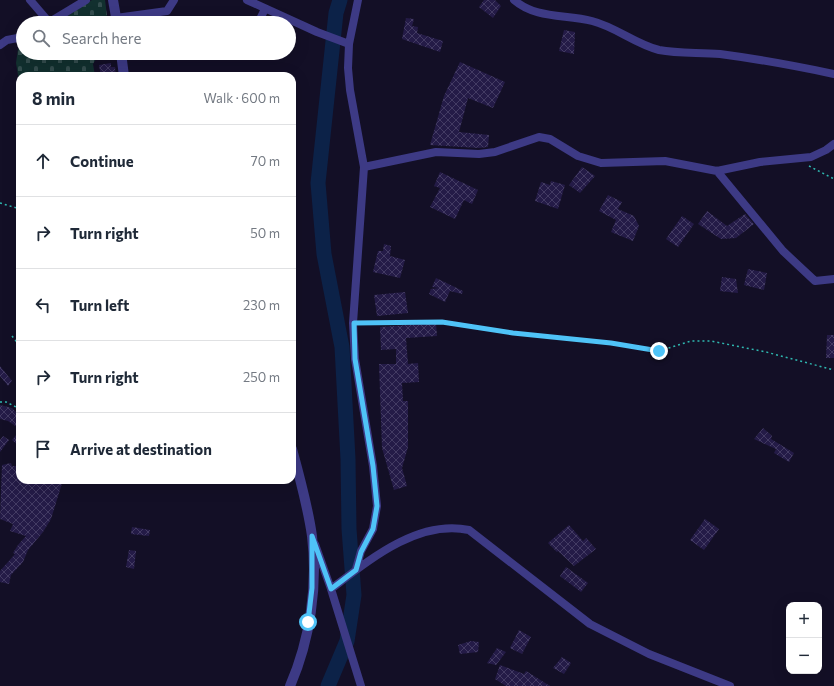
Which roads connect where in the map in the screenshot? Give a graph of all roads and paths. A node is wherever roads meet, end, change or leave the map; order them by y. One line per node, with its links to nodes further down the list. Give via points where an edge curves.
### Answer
1 (30, 0): 9 (street)
2 (86, 0): 10 (street)
3 (113, 0): 11 (street)
4 (174, 0): 12 (street, via 167,11)
5 (247, 0): 8 (street)
6 (358, 0): 17 (street)
7 (514, 0): 21 (street, via 534,12 602,24 639,43 660,50 720,54)
8 (265, 9): 13 (street); 14 (street)
9 (43, 16)
10 (60, 16)
11 (115, 16)
12 (139, 16)
13 (262, 16)
14 (281, 16)
15 (296, 23): 17 (street)
16 (16, 38): 18 (street)
17 (348, 44): 24 (street, via 349,84)
18 (0, 45)
19 (122, 60): 20 (street)
20 (123, 72)
21 (834, 74)
22 (834, 144): 23 (street, via 819,154)
23 (794, 160): 25 (street, via 760,162); 26 (path)
24 (364, 167): 25 (street, via 436,152 495,152 539,137 550,139 578,156 597,163 665,161); 30 (street)
25 (717, 171): 29 (street, via 783,251 815,281)
26 (834, 178)
27 (0, 203): 28 (path)
28 (16, 208)
29 (834, 279)
30 (354, 323): 33 (path, via 442,322 659,351 690,341 711,341); 38 (street, via 355,359 377,506 373,529 361,552)
31 (12, 336): 32 (path)
32 (16, 341)
33 (834, 370)
34 (0, 402): 35 (path)
35 (16, 407)
36 (296, 465): 37 (street)
37 (312, 536): 39 (street); 40 (street, via 311,607 303,651)
38 (356, 570): 39 (street); 42 (street, via 387,549 415,536 445,528 469,530 590,624 649,654)
39 (331, 589): 41 (street)
40 (290, 686)
41 (361, 686)
42 (730, 686)

